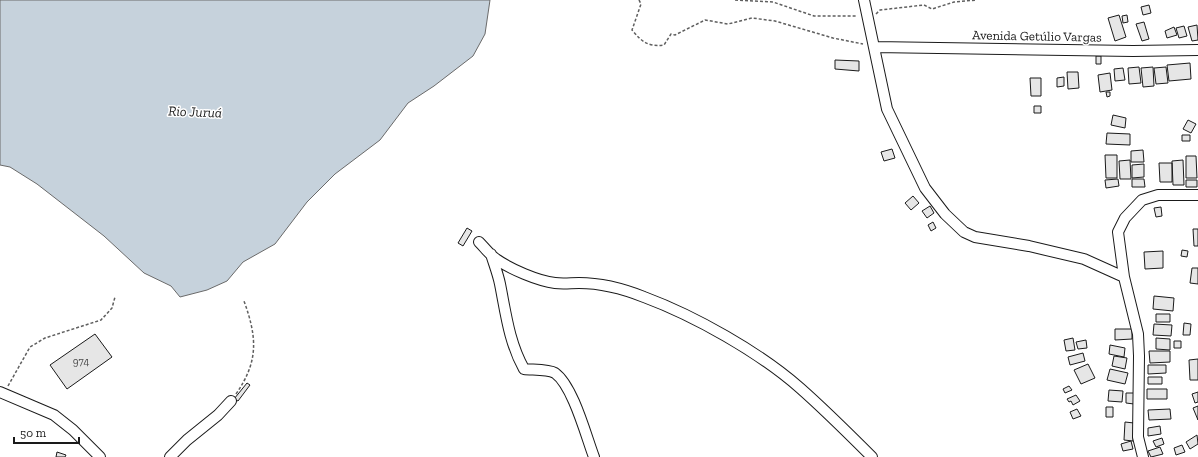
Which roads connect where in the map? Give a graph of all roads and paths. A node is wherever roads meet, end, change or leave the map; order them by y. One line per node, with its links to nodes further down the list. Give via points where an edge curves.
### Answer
1 (639, 0): 6 (path, via 641,4 632,30 640,39 652,46 664,45 671,34 675,35 705,20 728,24 752,18 775,21)
2 (735, 0): 5 (path, via 773,2 814,16)
3 (864, 0): 5 (street)
4 (977, 0): 5 (path, via 954,2 932,9 924,5 880,10 874,16)
5 (868, 17): 6 (street)
6 (875, 47): 7 (street, Avenida Getúlio Vargas); 11 (street, via 887,109 925,188 953,223 974,237 1084,259)
7 (1198, 50)
8 (1198, 195): 11 (street, via 1158,195 1142,200 1125,218 1118,232)
9 (479, 242): 10 (street)
10 (491, 254): 18 (street, via 500,282 508,330 517,356 524,369 554,372 562,381 576,406); 19 (street, via 504,263 544,280 609,286 643,296 716,331 799,387)
11 (1124, 277): 20 (street, via 1138,334 1138,438)
12 (115, 297): 14 (path, via 112,308 101,320 45,338 30,347)
13 (244, 301): 15 (path, via 252,322 254,352 245,382)
14 (2, 392): 16 (street, via 54,415)
15 (231, 401): 17 (street)
16 (100, 457)
17 (170, 457)
18 (594, 457)
19 (872, 457)
20 (1143, 457)

